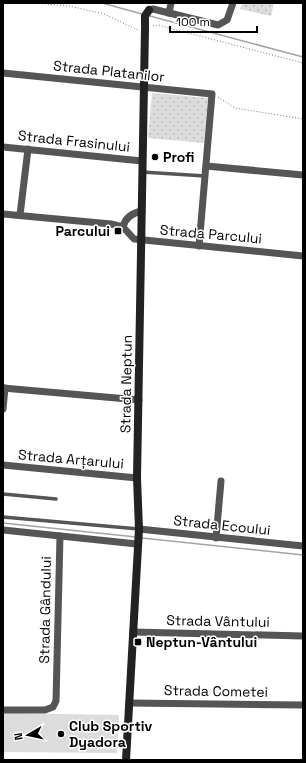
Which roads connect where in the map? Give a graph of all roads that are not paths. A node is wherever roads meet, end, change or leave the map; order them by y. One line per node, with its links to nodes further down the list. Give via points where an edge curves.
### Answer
1 (171, 3): 4 (street)
2 (233, 3): 4 (street, via 227,20 218,25)
3 (149, 10): 4 (street); 6 (street, Strada Neptun, via 145,28)
4 (169, 13)
5 (3, 73): 6 (street, Strada Platanilor)
6 (144, 88): 9 (street, Strada Neptun); 10 (street, Strada Platanilor, via 212,94)
7 (3, 146): 8 (street, Strada Frasinului)
8 (28, 149): 9 (street, Strada Frasinului); 16 (street)
9 (142, 160): 11 (street, Strada Neptun)
10 (206, 166): 12 (street); 13 (street)
11 (142, 172): 13 (lane); 14 (street, Strada Neptun)
12 (303, 175)
13 (205, 176): 19 (street)
14 (142, 212): 17 (street, via 130,216); 18 (street, Strada Neptun)
15 (3, 214): 16 (street)
16 (20, 215): 17 (street)
17 (123, 227): 18 (street, Strada Parcului, via 134,239)
18 (141, 241): 19 (street, Strada Parcului); 22 (street, Strada Neptun)
19 (199, 246): 20 (street, Strada Parcului)
20 (303, 256)
21 (4, 388): 22 (street); 23 (street)
22 (139, 400): 25 (street, Strada Neptun)
23 (3, 409)
24 (3, 465): 25 (street, Strada Arțarului)
25 (138, 478): 32 (street, Strada Neptun)
26 (220, 481): 33 (street)
27 (3, 494): 28 (lane)
28 (56, 499)
29 (3, 517): 32 (lane)
30 (3, 530): 31 (street, Strada Ecoului)
31 (60, 536): 32 (street, Strada Ecoului); 39 (street, Strada Gândului, via 56,701 53,708 45,710)
32 (138, 537): 33 (street, Strada Ecoului); 35 (street, Strada Neptun)
33 (216, 538): 34 (street, Strada Ecoului)
34 (303, 546)
35 (133, 632): 36 (street, Strada Vântului); 37 (street, Strada Neptun)
36 (303, 636)
37 (129, 704): 38 (street, Strada Cometei); 40 (street, Strada Neptun)
38 (303, 705)
39 (3, 710)
40 (126, 760)

